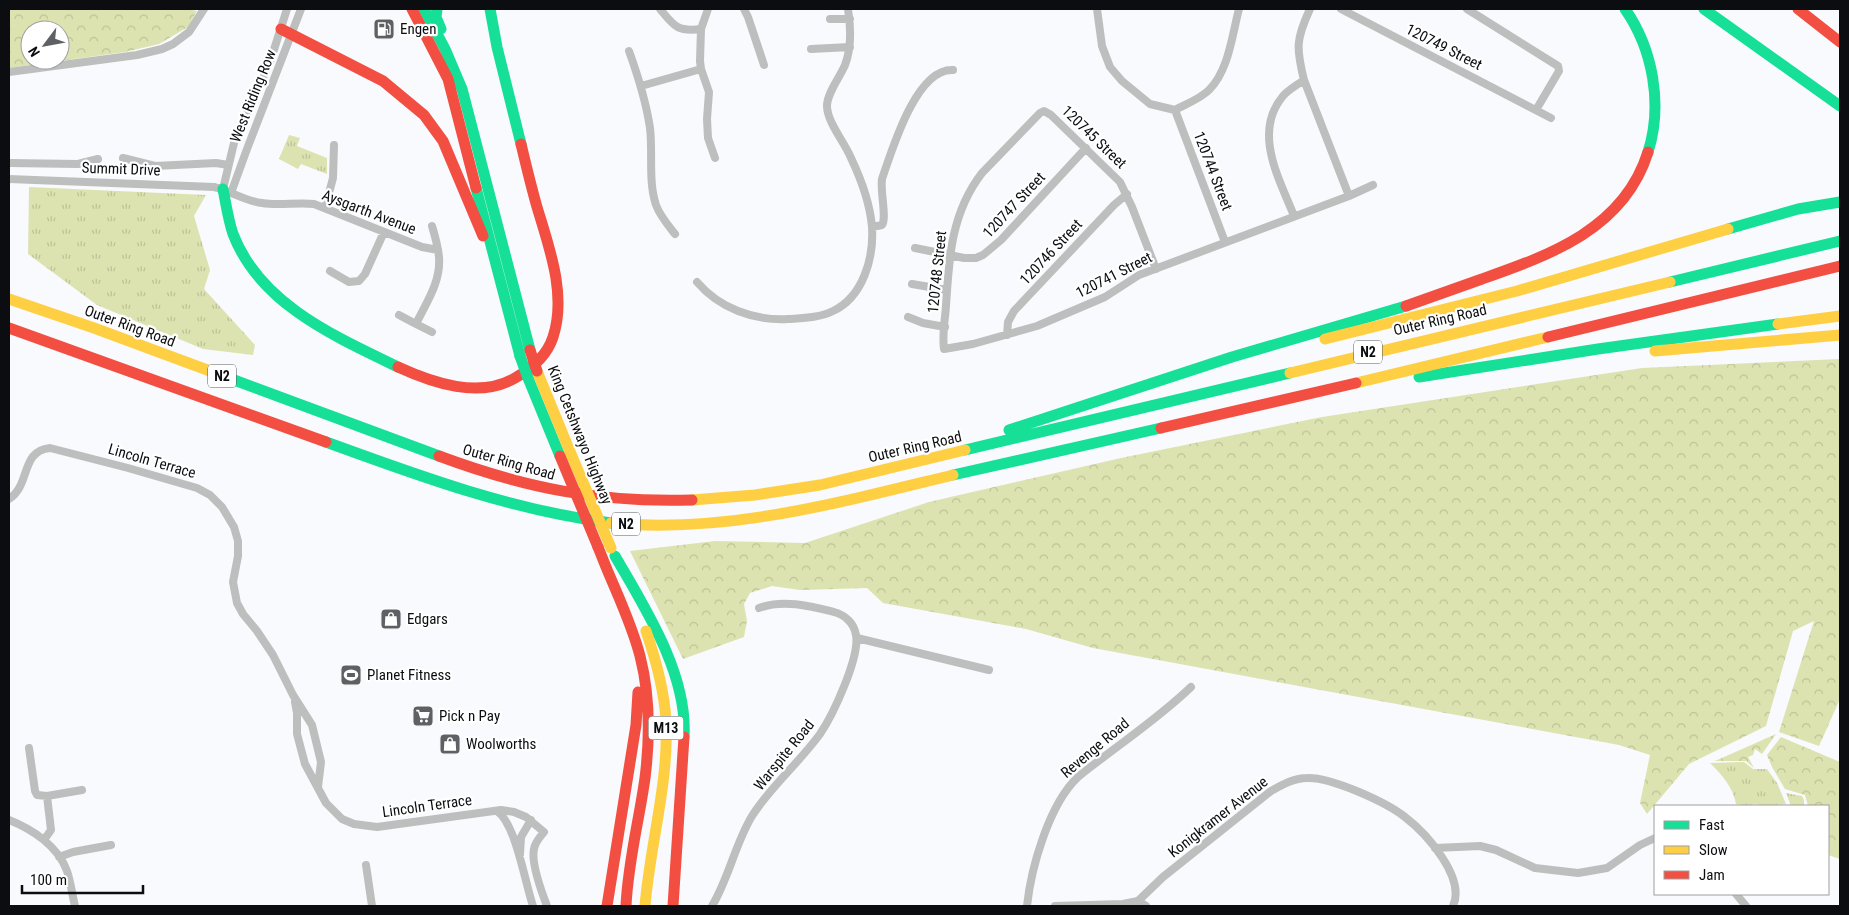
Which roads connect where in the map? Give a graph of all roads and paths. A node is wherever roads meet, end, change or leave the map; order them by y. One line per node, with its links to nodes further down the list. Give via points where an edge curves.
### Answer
1 (204, 9): 33 (street, via 180,39 150,52)
2 (287, 9): 22 (street, West Riding Row)
3 (301, 9): 24 (street, West Riding Row)
4 (412, 9): 72 (main road, King Cetshwayo Highway / M13, via 448,79)
5 (424, 9): 35 (main road, King Cetshwayo Highway / M13)
6 (437, 9): 35 (main road, via 436,17 456,64)
7 (660, 9): 23 (street, via 680,30)
8 (708, 9): 23 (street)
9 (744, 9): 29 (street)
10 (848, 9): 21 (street)
11 (1097, 9): 39 (street, via 1102,46 1110,67 1145,100)
12 (1240, 9): 39 (street, via 1219,77 1208,91)
13 (1310, 9): 36 (street, via 1298,37)
14 (1341, 9): 40 (street, 120749 Street)
15 (1467, 9): 40 (street, via 1559,67)
16 (1626, 9): 89 (main road, via 1649,58 1656,114 1650,151 1630,190 1590,231 1520,266 1419,302 1265,346)
17 (1704, 9): 38 (main road)
18 (1798, 9): 25 (main road)
19 (489, 12): 54 (main road, via 552,262 558,300 552,338 538,361 519,377 489,387 445,385 402,369 316,324 284,302 254,272 234,236 228,218)
20 (830, 19): 21 (street)
21 (850, 19): 26 (street)
22 (281, 29): 24 (main road); 31 (street, West Riding Row)
23 (701, 29): 30 (street)
24 (292, 34): 34 (street, West Riding Row); 72 (main road, via 388,84 414,105 438,132)
25 (1840, 42)
26 (850, 47): 27 (street); 61 (street, via 827,107 831,122 855,166)
27 (811, 49)
28 (629, 51): 37 (street)
29 (764, 65)
30 (701, 69): 37 (street); 46 (street, via 709,92 708,138)
31 (266, 70): 34 (street); 50 (street, West Riding Row, via 243,120)
32 (953, 70): 61 (street, via 946,69 932,76 914,99 882,179 880,190 885,220 882,225)
33 (9, 72)
34 (276, 75): 54 (street, West Riding Row)
35 (458, 78): 87 (main road, King Cetshwayo Highway / M13)
36 (1304, 80): 56 (street); 59 (street, via 1283,96 1275,109 1269,139 1272,158)
37 (642, 86): 63 (street, via 650,130 654,195 660,213)
38 (1840, 106)
39 (1175, 110): 65 (street, 120744 Street)
40 (1536, 110): 42 (street, 120749 Street)
41 (1044, 112): 44 (street, 120745 Street); 68 (street, 120748 Street, via 1035,117 978,179 954,228)
42 (1551, 118)
43 (334, 145): 58 (street, via 334,178)
44 (1086, 148): 55 (street, 120745 Street, via 1116,176); 68 (street, 120747 Street, via 988,252 976,258)
45 (122, 158): 50 (street, via 155,166)
46 (716, 158)
47 (98, 159): 49 (street, via 78,164)
48 (9, 163): 49 (street)
49 (52, 164): 52 (street)
50 (228, 164): 54 (street, West Riding Row)
51 (9, 179): 52 (street, Summit Drive)
52 (51, 180): 54 (street, Summit Drive, via 205,186)
53 (1373, 186): 56 (street, 120741 Street)
54 (227, 194): 58 (street, Aysgarth Avenue, via 265,204 299,203)
55 (1127, 194): 70 (street, 120745 Street); 84 (street, 120746 Street, via 1014,311 1008,322)
56 (1349, 196): 59 (street, 120741 Street)
57 (1840, 202): 89 (main road, via 1798,209 1517,291)
58 (325, 208): 62 (street, Aysgarth Avenue)
59 (1294, 216): 65 (street, 120741 Street)
60 (432, 226): 67 (street)
61 (872, 228): 73 (street, via 867,265 859,287 847,302 823,315 779,320 748,315 712,298)
62 (384, 232): 67 (street, Aysgarth Avenue); 71 (street, via 359,281 349,282)
63 (675, 234)
64 (1840, 241): 92 (main road, Outer Ring Road / N2)
65 (1226, 242): 70 (street, 120741 Street)
66 (915, 248): 68 (street, 120747 Street)
67 (438, 250): 80 (street, via 436,284)
68 (951, 254): 75 (street, 120748 Street)
69 (1840, 266): 90 (main road, N2)
70 (1156, 268): 84 (street, 120741 Street, via 1097,301)
71 (330, 271)
72 (499, 274): 87 (main road, King Cetshwayo Highway / M13)
73 (697, 282)
74 (912, 284): 75 (street)
75 (947, 290): 81 (street, 120748 Street)
76 (9, 299): 92 (main road, Outer Ring Road / N2, via 480,471 530,486 626,500 683,502 784,492)
77 (399, 315): 80 (street)
78 (1840, 316): 88 (main road)
79 (908, 317): 81 (street)
80 (416, 324): 83 (street)
81 (945, 327): 86 (street, 120748 Street)
82 (9, 328): 90 (main road, N2, via 465,492 539,512 621,524 697,525 770,516)
83 (432, 332)
84 (1007, 335): 86 (street, 120741 Street)
85 (1840, 335): 88 (main road)
86 (944, 349)
87 (525, 353): 91 (main road, King Cetshwayo Highway / M13, bridge)
88 (1542, 358): 90 (main road)
89 (1183, 374): 92 (main road)
90 (1263, 405)
91 (566, 455): 94 (main road, King Cetshwayo Highway / M13, bridge); 95 (main road, King Cetshwayo Highway / M13, bridge)
92 (896, 467)
93 (9, 499): 100 (street, Lincoln Terrace, via 22,484 32,456 50,448 206,492 222,507 236,534 238,552 233,582 237,603 273,655)
94 (613, 552): 125 (main road, King Cetshwayo Highway / M13, via 649,640 665,712 663,778); 126 (main road, via 666,654 683,711)
95 (606, 567): 123 (main road, via 634,659 638,692 636,725); 124 (main road, King Cetshwayo Highway / M13, via 640,656 647,701 647,754)
96 (759, 608): 97 (street, via 778,603 839,613 852,624)
97 (857, 638): 98 (street); 127 (street, Warspite Road, via 850,669 827,723 751,818)
98 (989, 670)
99 (1191, 687): 128 (street, Revenge Road, via 1078,777 1062,796 1040,849)
100 (293, 695): 102 (street, Lincoln Terrace, via 312,725); 103 (street, Lincoln Terrace, via 297,734)
101 (29, 748): 106 (street, via 35,791 37,795)
102 (321, 762): 103 (street); 104 (street, Lincoln Terrace)
103 (305, 764): 104 (street, Lincoln Terrace)
104 (318, 787): 107 (street, Lincoln Terrace, via 336,814 367,827)
105 (82, 790): 106 (street)
106 (46, 796): 111 (street, via 52,830)
107 (497, 811): 109 (street, Lincoln Terrace, via 514,812); 114 (street, via 503,814)
108 (9, 820): 111 (street)
109 (531, 820): 114 (street, via 521,837); 122 (street, Lincoln Terrace, via 544,832 537,840 534,858)
110 (1654, 839): 113 (street, via 1607,868 1578,873 1535,868 1480,846)
111 (44, 840): 115 (street)
112 (111, 845): 115 (street)
113 (1435, 848): 118 (street, Konigkramer Avenue, via 1406,817 1383,803 1332,783 1300,779 1271,791 1163,877); 131 (street, Konigkramer Avenue, via 1455,884 1457,894)
114 (520, 856): 121 (street)
115 (59, 857): 119 (street, via 66,870)
116 (366, 866): 120 (street)
117 (1737, 895): 132 (street)
118 (1137, 904): 129 (street); 130 (street)
119 (75, 906)
120 (372, 906)
121 (533, 906)
122 (547, 906)
123 (607, 906)
124 (626, 906)
125 (645, 906)
126 (673, 906)
127 (712, 906)
128 (1028, 906)
129 (1056, 906)
130 (1146, 906)
131 (1453, 906)
132 (1746, 906)

